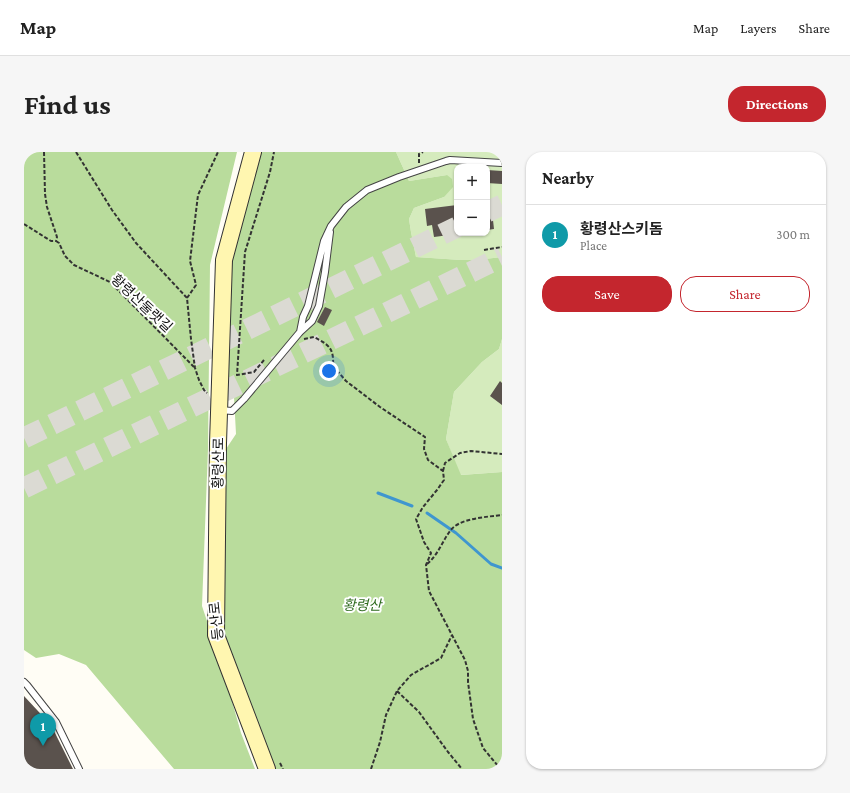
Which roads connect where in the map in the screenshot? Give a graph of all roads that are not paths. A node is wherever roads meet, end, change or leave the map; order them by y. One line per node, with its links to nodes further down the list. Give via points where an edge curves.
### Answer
1 (253, 152): 5 (street, 황령산로, via 224,260)
2 (502, 164): 3 (lane, via 448,161 399,176 367,190 346,207)
3 (331, 226): 4 (lane, via 324,241); 4 (lane, via 319,306 312,321)
4 (299, 333): 5 (lane, via 232,411)
5 (220, 403): 7 (street, 황령산로, via 216,634)
6 (24, 682): 8 (lane, via 56,722)
7 (273, 765)
8 (79, 769)

